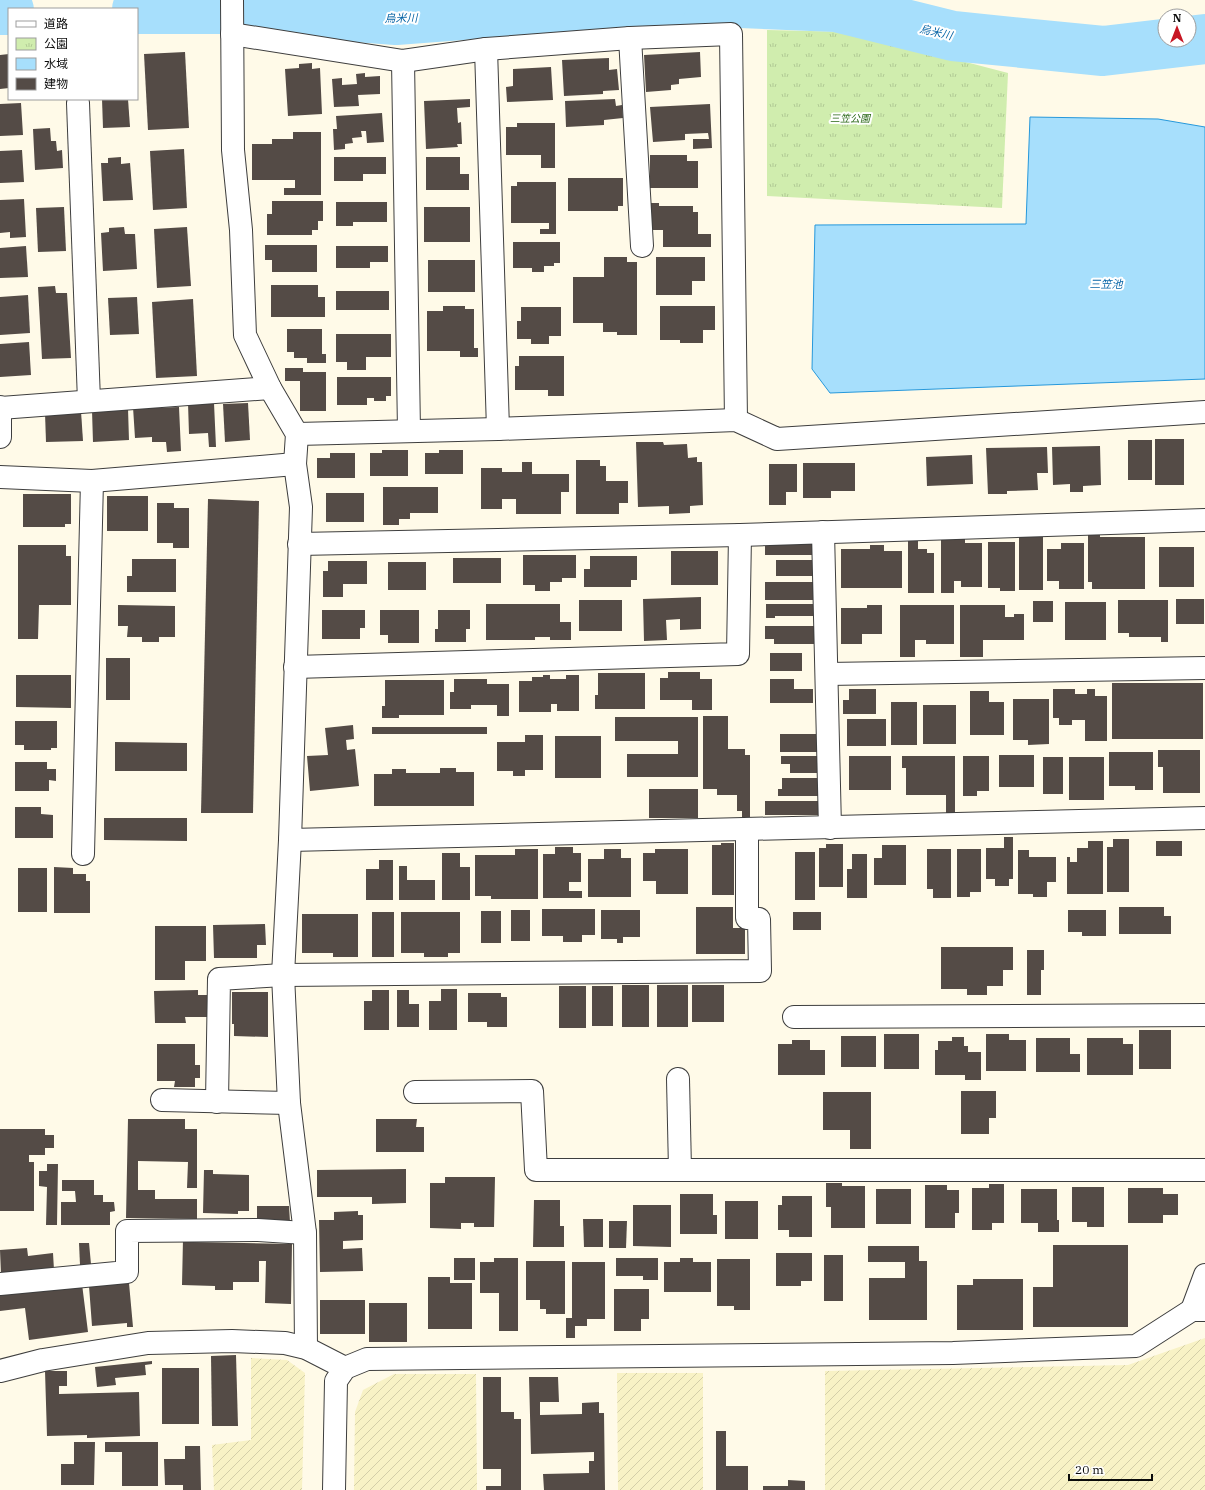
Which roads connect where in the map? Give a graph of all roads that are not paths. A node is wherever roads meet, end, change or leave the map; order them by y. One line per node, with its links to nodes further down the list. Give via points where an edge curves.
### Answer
1 (232, 0): 2 (street)
2 (232, 28): 5 (street); 8 (street, via 233,150 241,230 245,336)
3 (630, 38): 4 (street); 7 (street); 12 (street, via 731,34)
4 (486, 49): 5 (street); 13 (street)
5 (403, 61): 14 (street)
6 (78, 103): 9 (street)
7 (642, 246)
8 (270, 388): 9 (street); 15 (street)
9 (89, 401): 10 (street)
10 (0, 408): 16 (street)
11 (1205, 412): 12 (street, via 777,439)
12 (736, 420): 13 (street)
13 (498, 429): 14 (street)
14 (409, 430): 15 (street)
15 (297, 434): 17 (street)
16 (0, 438)
17 (295, 464): 19 (street); 23 (street, via 301,507)
18 (0, 477): 19 (street)
19 (92, 481): 31 (street)
20 (1205, 520): 21 (street)
21 (823, 532): 22 (street); 26 (street)
22 (740, 535): 23 (street); 24 (street, via 738,654)
23 (300, 544): 24 (street)
24 (295, 667): 30 (street)
25 (1205, 668): 26 (street)
26 (827, 674): 28 (street)
27 (1205, 818): 28 (street)
28 (830, 828): 29 (street)
29 (747, 829): 30 (street); 32 (street, via 747,918 759,919 760,971)
30 (290, 840): 32 (street)
31 (83, 854)
32 (283, 976): 38 (street, via 219,979); 39 (street)
33 (1205, 1015): 34 (street)
34 (794, 1017)
35 (678, 1079): 40 (street)
36 (415, 1092): 40 (street, via 532,1091 536,1170)
37 (162, 1100): 38 (street)
38 (217, 1102): 39 (street)
39 (289, 1103): 42 (street)
40 (680, 1170): 41 (street)
41 (1205, 1170)
42 (305, 1233): 44 (street, via 258,1230 127,1231 127,1272); 46 (street)
43 (1205, 1275): 45 (street)
44 (0, 1284)
45 (1199, 1310): 48 (street, via 1136,1346 953,1353 367,1359)
46 (306, 1348): 47 (street, via 285,1343 148,1343 43,1360); 48 (street)
47 (0, 1371)
48 (340, 1374): 49 (street)
49 (334, 1490)

